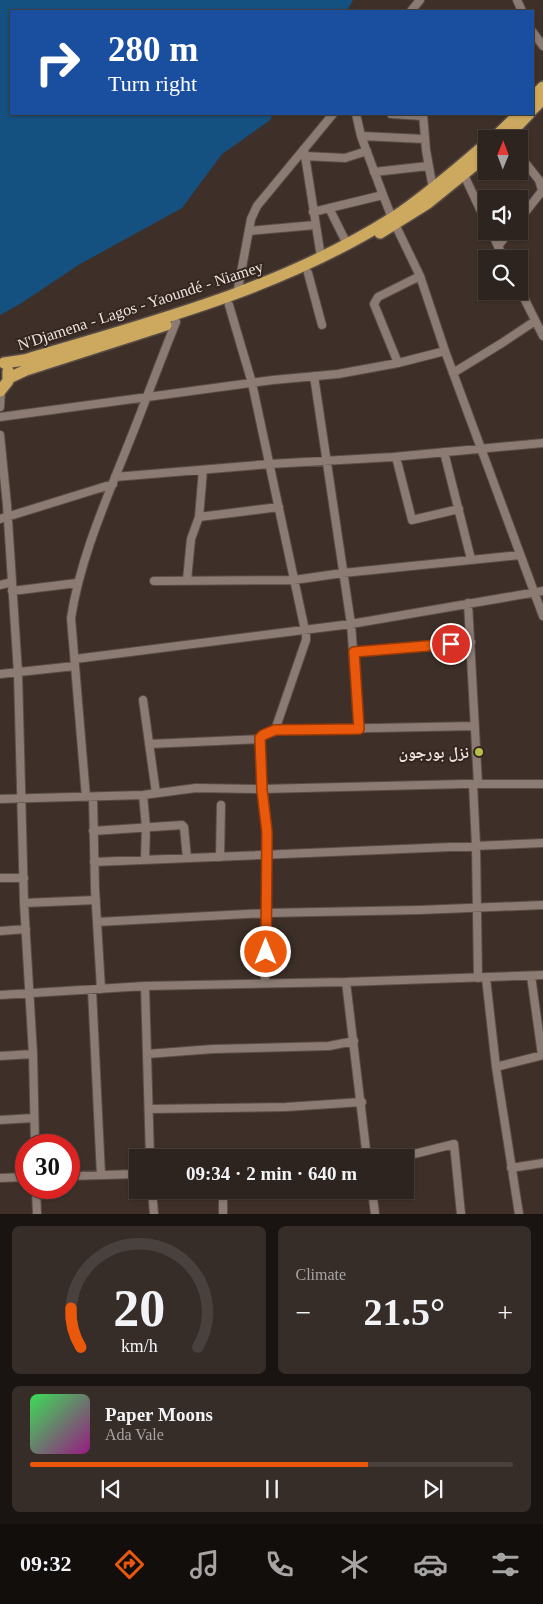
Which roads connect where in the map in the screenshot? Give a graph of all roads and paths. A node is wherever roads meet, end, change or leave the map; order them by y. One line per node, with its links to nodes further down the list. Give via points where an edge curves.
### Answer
1 (409, 0): 2 (street)
2 (416, 6)
3 (534, 34): 4 (street)
4 (543, 46)
5 (543, 87): 6 (highway)
6 (534, 96)
7 (543, 99): 8 (highway)
8 (534, 108)
9 (332, 115): 20 (street)
10 (356, 115): 16 (street)
11 (423, 115): 17 (street)
12 (518, 115): 14 (highway)
13 (528, 115): 15 (highway)
14 (502, 130)
15 (514, 130)
16 (361, 136): 17 (street); 18 (street)
17 (425, 139): 22 (street)
18 (367, 151): 20 (street, via 345,158); 24 (street)
19 (478, 151): 27 (highway, N'Djamena - Lagos - Yaoundé - Niamey)
20 (304, 152): 33 (street); 36 (street, via 257,206)
21 (478, 163): 25 (highway, N'Djamena - Lagos - Yaoundé - Niamey)
22 (428, 166): 24 (street); 27 (street)
23 (528, 166): 26 (street)
24 (374, 172): 29 (street)
25 (464, 175): 30 (street); 34 (highway, N'Djamena - Lagos - Yaoundé - Niamey)
26 (541, 181): 28 (street)
27 (433, 189): 34 (highway, N'Djamena - Lagos - Yaoundé - Niamey)
28 (543, 192): 32 (street)
29 (382, 195): 31 (street); 34 (street)
30 (478, 205)
31 (329, 208): 33 (street); 39 (street)
32 (528, 210)
33 (313, 212): 35 (street)
34 (393, 222): 39 (highway, N'Djamena - Lagos - Yaoundé - Niamey); 43 (highway, N'Djamena - Lagos - Yaoundé - Niamey); 44 (street)
35 (315, 225): 36 (street); 42 (street)
36 (249, 230): 45 (street)
37 (495, 240): 40 (street)
38 (503, 240): 40 (street)
39 (347, 244): 42 (highway, N'Djamena - Lagos - Yaoundé - Niamey)
40 (498, 246): 41 (street)
41 (500, 250)
42 (321, 257): 45 (highway, N'Djamena - Lagos - Yaoundé - Niamey)
43 (308, 273): 47 (highway, N'Djamena - Lagos - Yaoundé - Niamey); 50 (street)
44 (420, 276): 52 (street); 54 (street, via 378,298 374,304)
45 (237, 294): 53 (highway, N'Djamena - Lagos - Yaoundé - Niamey, via 24,360)
46 (525, 300): 48 (street)
47 (229, 305): 49 (highway, N'Djamena - Lagos - Yaoundé - Niamey); 58 (street)
48 (535, 321): 51 (street); 55 (street)
49 (176, 322): 57 (highway, N'Djamena - Lagos - Yaoundé - Niamey); 60 (street)
50 (322, 325)
51 (543, 336)
52 (444, 351): 54 (street); 55 (street)
53 (2, 362): 57 (highway)
54 (398, 363): 56 (street)
55 (453, 373): 65 (street)
56 (314, 376): 58 (street); 68 (street)
57 (9, 378): 59 (highway)
58 (252, 383): 60 (street); 69 (street)
59 (1, 390): 61 (street)
60 (145, 398): 62 (street); 71 (street)
61 (0, 407)
62 (0, 417)
63 (0, 435): 75 (street)
64 (543, 443): 65 (street)
65 (481, 448): 66 (street); 76 (street)
66 (444, 452): 67 (street); 73 (street)
67 (396, 457): 68 (street); 73 (street, via 412,520)
68 (326, 460): 69 (street); 78 (street)
69 (270, 464): 70 (street); 72 (street)
70 (203, 470): 71 (street); 74 (street)
71 (114, 481): 75 (street); 83 (street)
72 (279, 507): 74 (street); 80 (street)
73 (459, 509): 77 (street)
74 (199, 517): 79 (street, via 190,539)
75 (4, 518): 82 (street)
76 (520, 554): 77 (street); 87 (street)
77 (471, 559): 78 (street)
78 (343, 572): 80 (street); 90 (street)
79 (187, 580): 80 (street); 81 (street)
80 (294, 580): 91 (street)
81 (154, 581)
82 (12, 582): 84 (street); 85 (street)
83 (77, 583): 85 (street); 94 (street, via 71,618)
84 (0, 585)
85 (12, 591): 95 (street)
86 (543, 591): 87 (street)
87 (534, 592): 88 (street); 89 (street)
88 (468, 603): 90 (street); 92 (street)
89 (543, 616)
90 (351, 624): 91 (street); 93 (street)
91 (305, 630): 94 (street); 100 (street, via 306,640)
92 (471, 642): 93 (street); 98 (street)
93 (354, 652): 99 (street)
94 (75, 662): 95 (street); 108 (street)
95 (18, 672): 96 (street); 110 (street)
96 (0, 674)
97 (144, 700): 102 (street)
98 (475, 726): 99 (street); 103 (street)
99 (359, 729): 100 (street)
100 (275, 730): 101 (street)
101 (260, 738): 102 (street); 105 (street)
102 (149, 744): 106 (street)
103 (475, 784): 104 (street); 105 (street); 115 (street)
104 (543, 784)
105 (262, 790): 106 (street, via 196,788); 116 (street)
106 (156, 793): 107 (street)
107 (143, 795): 108 (street); 112 (street)
108 (90, 797): 110 (street); 113 (street)
109 (0, 799): 110 (street)
110 (21, 799): 122 (street)
111 (221, 805): 117 (street)
112 (146, 827): 113 (street); 118 (street, via 182,825); 119 (street)
113 (93, 831): 120 (street)
114 (543, 843): 115 (street)
115 (476, 846): 116 (street); 126 (street)
116 (267, 855): 117 (street); 127 (street)
117 (220, 857): 118 (street)
118 (187, 858): 119 (street)
119 (145, 860): 120 (street)
120 (94, 862): 123 (street)
121 (0, 878): 122 (street)
122 (24, 878): 124 (street)
123 (96, 900): 124 (street); 128 (street)
124 (24, 903): 129 (street)
125 (543, 905): 126 (street)
126 (478, 908): 127 (street); 133 (street)
127 (266, 913): 128 (street); 135 (street)
128 (97, 922): 137 (street)
129 (26, 929): 130 (street); 139 (street)
130 (0, 931)
131 (543, 975): 132 (street)
132 (531, 976): 133 (street); 144 (street)
133 (482, 978): 134 (street); 146 (street)
134 (346, 982): 135 (street); 141 (street)
135 (265, 983): 136 (street)
136 (145, 986): 137 (street); 143 (street)
137 (101, 989): 138 (street)
138 (92, 990): 139 (street); 158 (street)
139 (30, 994): 140 (street); 142 (street)
140 (0, 995)
141 (354, 1041): 143 (street, via 329,1046); 147 (street)
142 (33, 1054): 145 (street); 149 (street)
143 (147, 1054): 148 (street)
144 (543, 1055): 146 (street)
145 (0, 1056)
146 (496, 1067): 156 (street)
147 (362, 1102): 148 (street, via 286,1107); 153 (street)
148 (149, 1109): 152 (street)
149 (34, 1118): 150 (street); 151 (street)
150 (0, 1120)
151 (34, 1134)
152 (150, 1149)
153 (366, 1149)
154 (414, 1154): 170 (street, via 454,1144)
155 (543, 1163): 156 (street)
156 (511, 1168): 171 (street)
157 (129, 1174): 158 (street)
158 (100, 1175): 159 (street)
159 (80, 1176)
160 (0, 1178): 161 (street)
161 (15, 1178)
162 (36, 1199): 166 (street)
163 (153, 1199): 167 (street)
164 (223, 1199): 168 (street)
165 (373, 1199): 169 (street)
166 (37, 1214)
167 (154, 1214)
168 (223, 1214)
169 (375, 1214)
170 (461, 1214)
171 (519, 1214)

